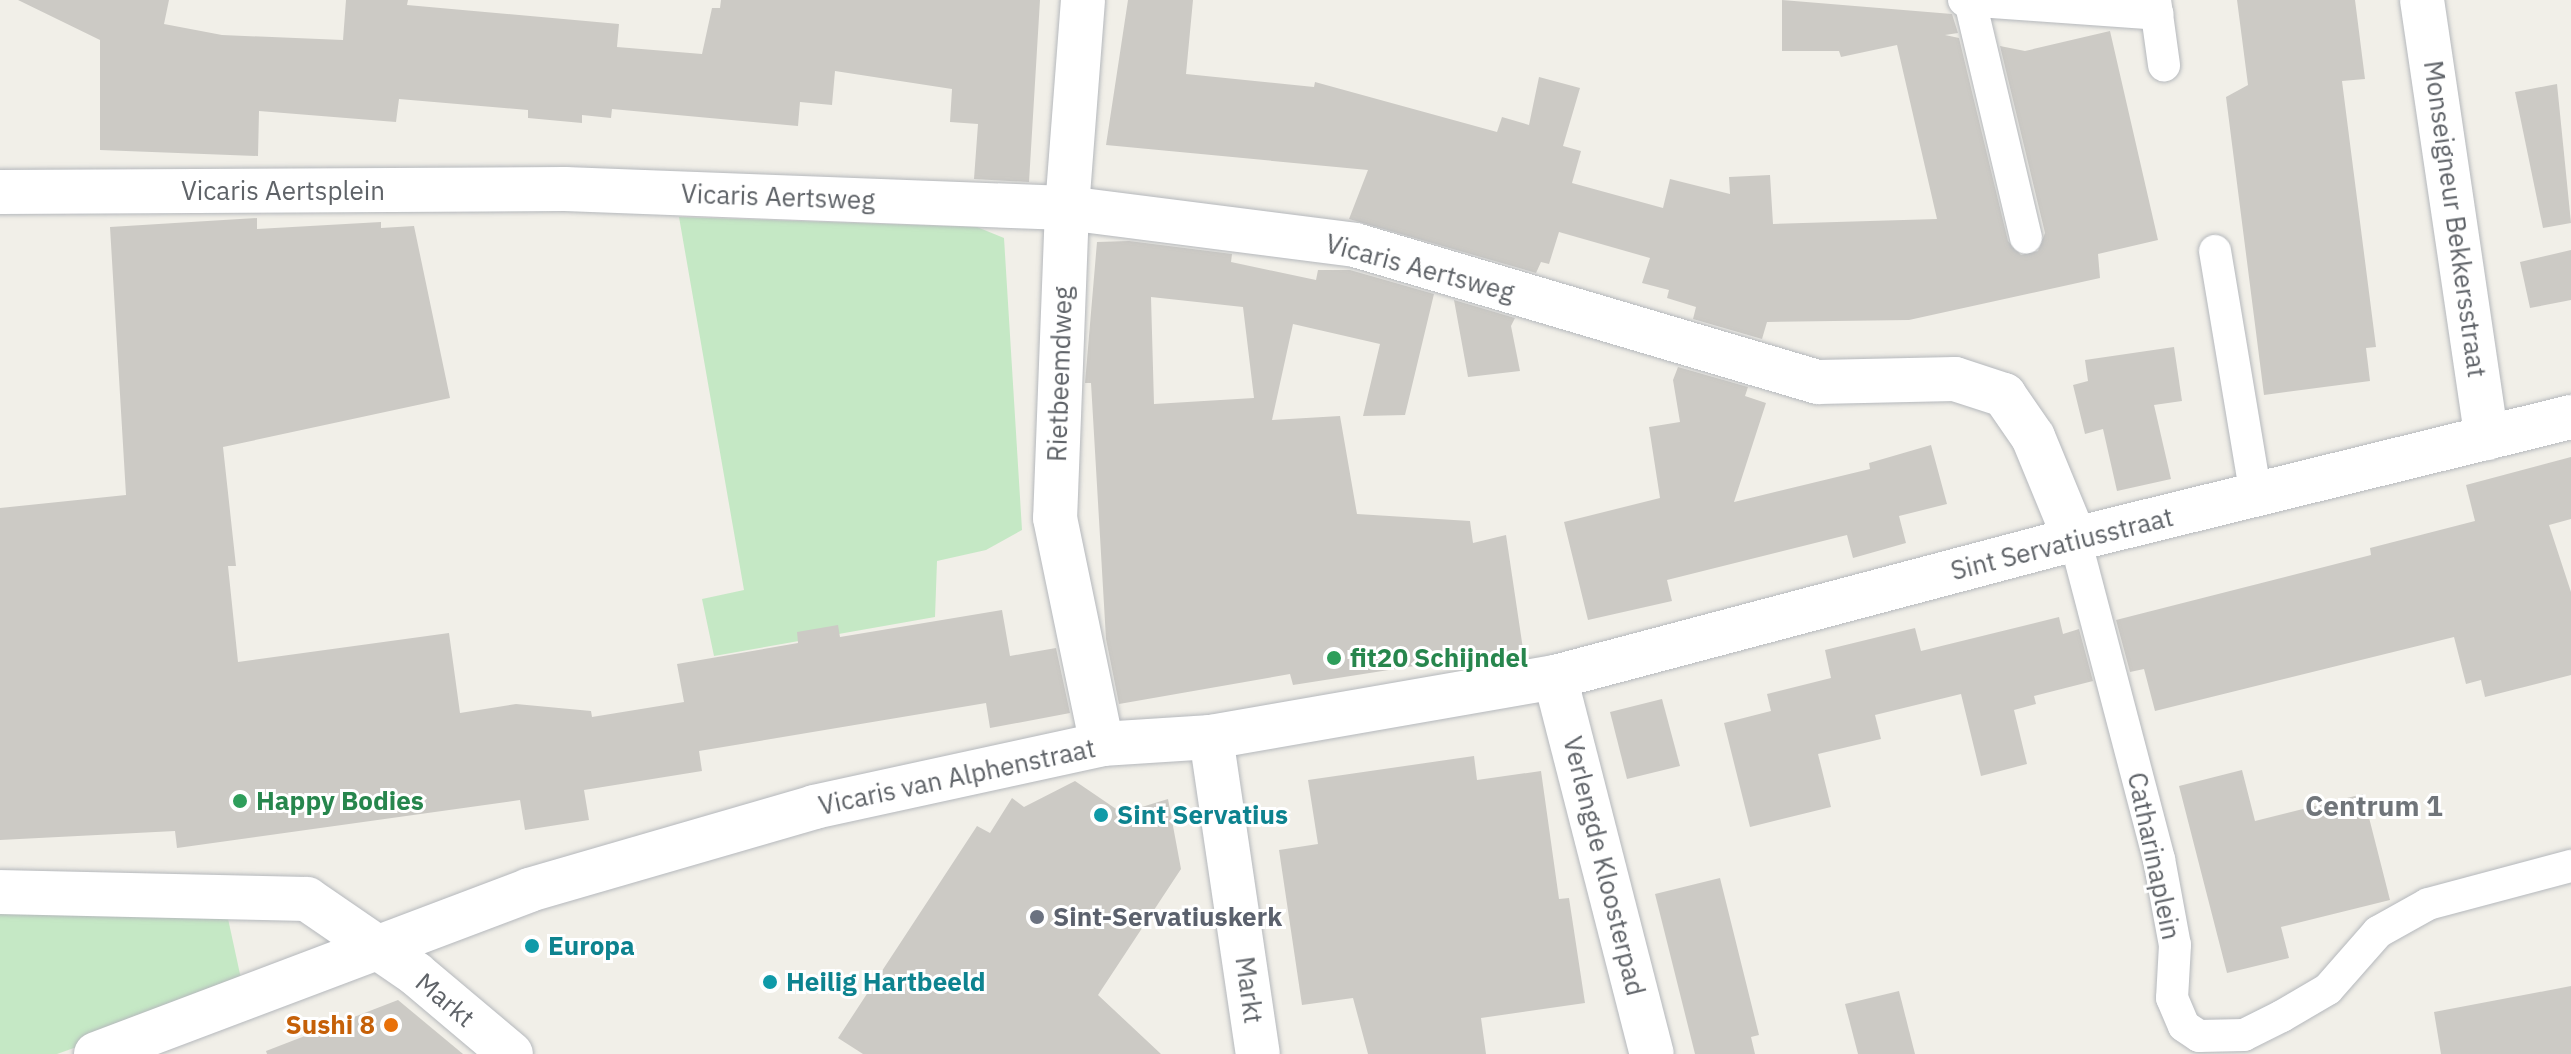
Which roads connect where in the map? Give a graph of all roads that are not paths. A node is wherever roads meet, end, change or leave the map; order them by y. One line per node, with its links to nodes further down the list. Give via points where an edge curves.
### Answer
1 (1083, 0): 9 (street, Rietbeemdweg)
2 (1964, 0): 4 (lane)
3 (2422, 0): 13 (street, Monseigneur Bekkersstraat)
4 (1970, 1): 5 (lane); 10 (lane)
5 (2156, 7): 6 (lane)
6 (2164, 65)
7 (565, 189): 8 (street, Vicaris Aertsplein); 9 (street, Vicaris Aertsweg)
8 (0, 192)
9 (1067, 208): 15 (street, Vicaris Aertsweg, via 1355,245 1818,382 1955,379 2004,395 2033,437); 18 (street, Rietbeemdweg, via 1055,518)
10 (2026, 237)
11 (2215, 251): 14 (lane)
12 (2571, 417): 13 (street, Sint Servatiusstraat)
13 (2487, 438): 14 (street, Sint Servatiusstraat)
14 (2256, 495): 15 (street, Sint Servatiusstraat)
15 (2075, 539): 16 (street, Sint Servatiusstraat); 19 (lane, Catharinaplein, via 2159,859 2175,945 2172,998 2184,1026 2199,1036 2244,1035 2282,1016 2328,989 2378,932 2428,904)
16 (1555, 677): 17 (street, Vicaris van Alphenstraat); 25 (street, Verlengde Kloosterpad)
17 (1211, 737): 18 (street, Vicaris van Alphenstraat); 24 (street, Markt)
18 (1102, 744): 21 (street, Vicaris van Alphenstraat, via 814,807 529,890)
19 (2571, 866)
20 (0, 892): 21 (street, via 307,899)
21 (377, 950): 22 (street, Vicaris van Alphenstraat); 23 (street, Markt, via 416,974)
22 (96, 1054)
23 (511, 1054)
24 (1258, 1054)
25 (1652, 1054)

